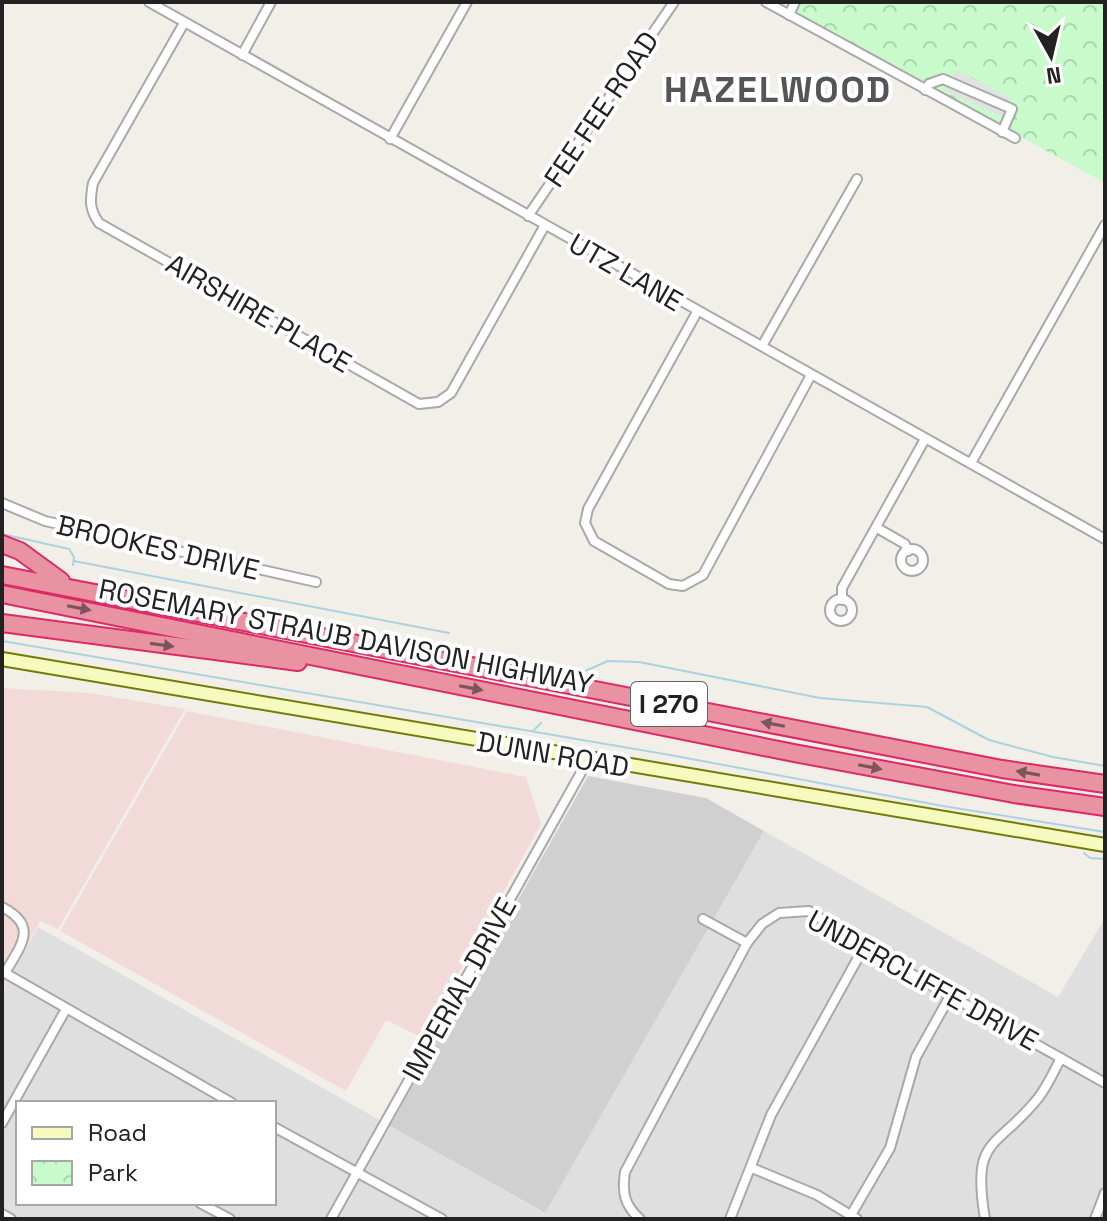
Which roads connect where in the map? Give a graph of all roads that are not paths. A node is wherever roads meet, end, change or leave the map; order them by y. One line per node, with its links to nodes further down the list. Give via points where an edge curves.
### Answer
1 (149, 2): 8 (street, UTZ LANE)
2 (271, 2): 9 (street)
3 (467, 2): 13 (street)
4 (674, 2): 15 (street, FEE FEE ROAD)
5 (766, 2): 7 (street)
6 (795, 2): 7 (street)
7 (789, 15): 10 (street)
8 (184, 23): 9 (street, UTZ LANE); 16 (street, AIRSHIRE PLACE, via 93,183 92,213 99,223 419,404 438,402 451,393)
9 (242, 55): 13 (street, UTZ LANE)
10 (925, 90): 11 (street); 11 (street, via 943,79 1012,109)
11 (1002, 132): 12 (street)
12 (1015, 138)
13 (390, 139): 15 (street, UTZ LANE)
14 (857, 179): 19 (street)
15 (528, 216): 16 (street, UTZ LANE)
16 (545, 225): 18 (street, UTZ LANE)
17 (1105, 225): 22 (street)
18 (697, 312): 19 (street, UTZ LANE); 20 (street, via 585,523 594,541 669,584 683,586 703,575)
19 (762, 346): 20 (street, UTZ LANE)
20 (811, 375): 21 (street, UTZ LANE)
21 (925, 439): 22 (street, UTZ LANE); 24 (street)
22 (971, 463): 25 (street, UTZ LANE)
23 (2, 503): 29 (street, BROOKES DRIVE, via 45,521)
24 (877, 528): 27 (street); 32 (street, via 842,588)
25 (1105, 539)
26 (2, 544): 30 (highway)
27 (908, 551)
28 (2, 575): 30 (highway, ROSEMARY STRAUB DAVISON HIGHWAY / I 270)
29 (316, 582)
30 (66, 585): 37 (highway, ROSEMARY STRAUB DAVISON HIGHWAY / I 270, one-way to 30, via 1002,769)
31 (2, 594): 35 (highway, ROSEMARY STRAUB DAVISON HIGHWAY / I 270, one-way to 35)
32 (842, 600)
33 (2, 623): 35 (highway, one-way to 35)
34 (2, 659): 36 (street, DUNN ROAD)
35 (394, 673): 38 (highway, ROSEMARY STRAUB DAVISON HIGHWAY / I 270, one-way to 38, via 968,786)
36 (588, 760): 39 (street, DUNN ROAD); 54 (street, IMPERIAL DRIVE)
37 (1105, 784)
38 (1105, 807)
39 (1105, 845)
40 (2, 907): 45 (street, via 16,914 24,930 5,973)
41 (703, 919): 42 (street)
42 (747, 943): 43 (street, UNDERCLIFFE DRIVE, via 771,917 800,910 819,916); 63 (street, UNDERCLIFFE DRIVE, via 625,1172 624,1197)
43 (864, 947): 44 (street, UNDERCLIFFE DRIVE); 53 (street, via 771,1115)
44 (950, 996): 46 (street, UNDERCLIFFE DRIVE); 58 (street, via 916,1057 890,1148)
45 (66, 1009): 48 (street); 49 (street)
46 (1061, 1058): 47 (street, UNDERCLIFFE DRIVE); 65 (street, via 1041,1095 988,1149 980,1180)
47 (1105, 1083)
48 (18, 1101)
49 (228, 1101)
50 (16, 1103): 51 (street)
51 (2, 1123)
52 (276, 1128): 54 (street)
53 (752, 1168): 58 (street); 64 (street)
54 (356, 1173): 61 (street, IMPERIAL DRIVE); 62 (street)
55 (1105, 1193): 66 (street)
56 (204, 1205): 60 (street)
57 (2, 1214): 59 (street)
58 (854, 1217)
59 (11, 1219)
60 (230, 1219)
61 (331, 1219)
62 (442, 1219)
63 (640, 1219)
64 (730, 1219)
65 (985, 1219)
66 (1095, 1219)

